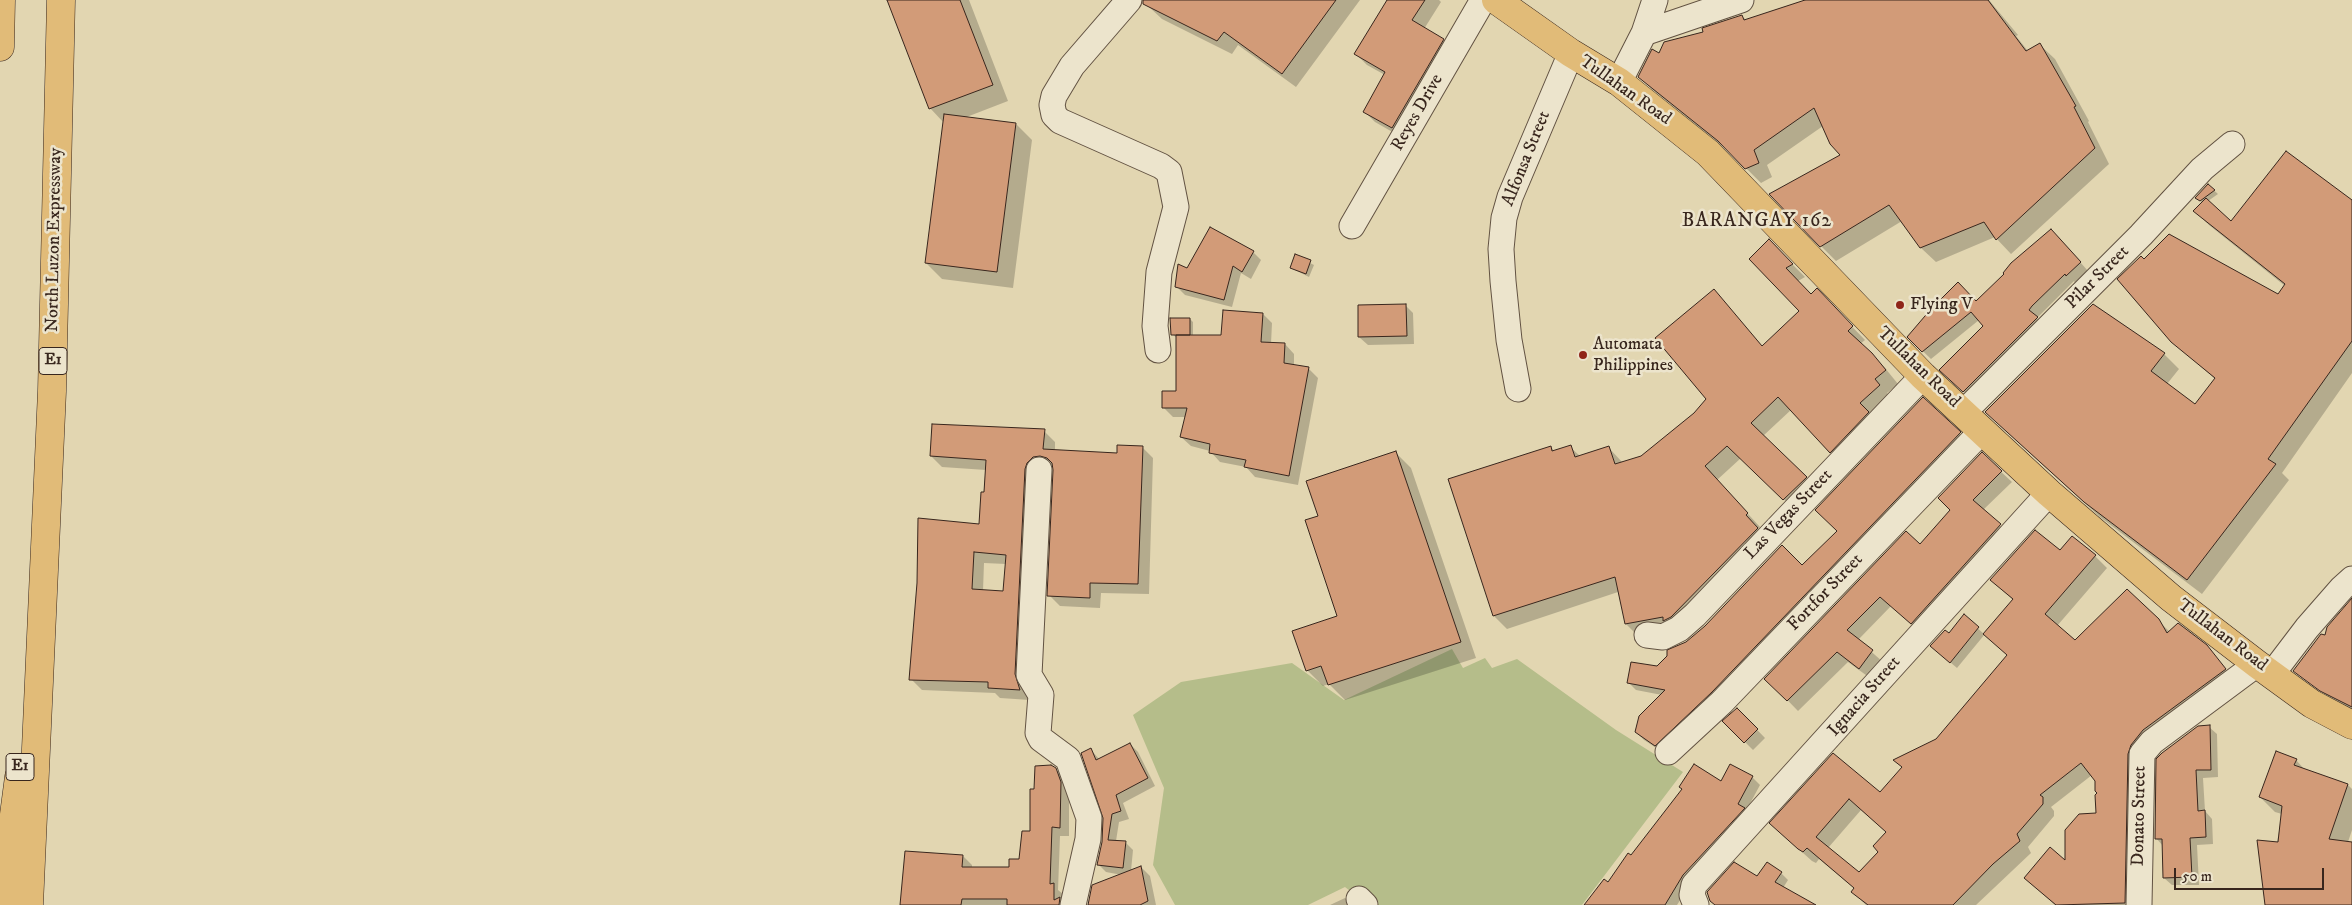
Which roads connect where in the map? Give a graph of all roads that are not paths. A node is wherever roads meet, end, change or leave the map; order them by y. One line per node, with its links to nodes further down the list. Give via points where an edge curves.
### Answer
1 (1, 0): 9 (main road)
2 (61, 0): 22 (main road, North Luzon Expressway / E1, via 52,391)
3 (1129, 0): 14 (street, via 1072,66 1052,105 1054,115 1060,121 1169,172 1176,207 1159,272 1155,326)
4 (1483, 0): 13 (street, Reyes Drive)
5 (1496, 0): 10 (main road, Tullahan Road)
6 (1655, 0): 8 (street)
7 (1741, 0): 8 (street)
8 (1644, 33): 11 (street)
9 (0, 47)
10 (1571, 53): 11 (main road, Tullahan Road); 16 (street, Alfonsa Street, via 1504,218 1502,281)
11 (1619, 82): 15 (main road, Tullahan Road, via 1708,153)
12 (2232, 144): 17 (street, Pilar Street, via 2202,169 2141,236)
13 (1352, 226)
14 (1158, 350)
15 (1923, 376): 17 (main road, Tullahan Road); 23 (street, Las Vegas Street, via 1694,615 1679,629 1663,637)
16 (1518, 389)
17 (1963, 412): 18 (main road, Tullahan Road)
18 (1982, 431): 20 (main road, Tullahan Road); 26 (street, Fortfor Street, via 1722,702)
19 (1039, 470): 29 (street, via 1029,675 1040,695 1038,732 1041,739 1068,759 1088,818 1088,839)
20 (2049, 493): 24 (main road, Tullahan Road, via 2171,598); 30 (street, Ignacia Street, via 1694,886 1692,895)
21 (2352, 579): 24 (street)
22 (40, 629): 27 (main road, North Luzon Expressway / E1); 28 (main road, North Luzon Expressway / E1)
23 (1646, 635)
24 (2264, 669): 25 (main road, Tullahan Road, via 2312,704); 31 (street, Donato Street, via 2145,748 2142,754)
25 (2352, 725)
26 (1668, 752)
27 (2, 905)
28 (29, 905)
29 (1073, 905)
30 (1696, 905)
31 (2139, 905)

